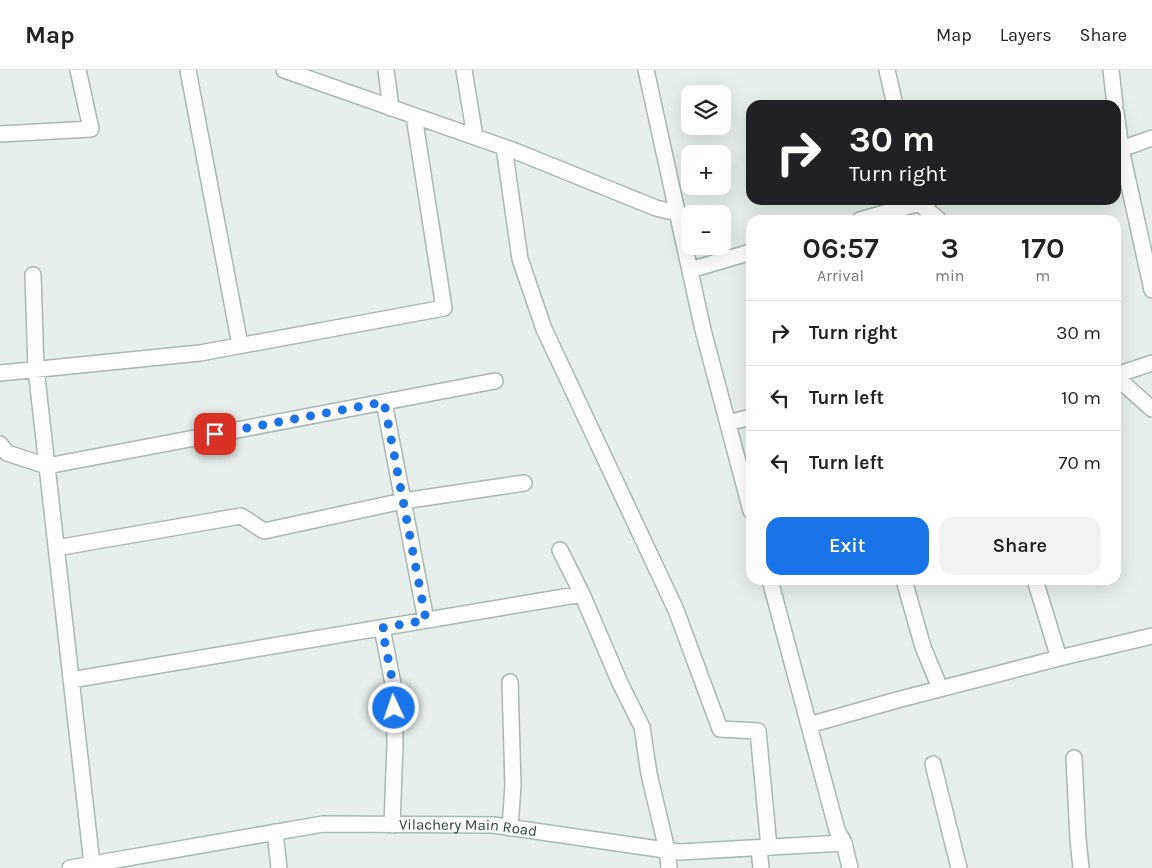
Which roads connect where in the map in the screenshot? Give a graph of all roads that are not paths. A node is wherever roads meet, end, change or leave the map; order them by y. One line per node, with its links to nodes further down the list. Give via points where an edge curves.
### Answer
1 (78, 70): 13 (street, via 91,129)
2 (188, 70): 27 (street)
3 (284, 70): 11 (street)
4 (386, 70): 11 (street)
5 (464, 70): 14 (street)
6 (646, 70): 20 (street)
7 (887, 70): 9 (street)
8 (1111, 70): 10 (street)
9 (894, 100)
10 (1114, 100)
11 (391, 108): 12 (street)
12 (414, 116): 14 (street); 27 (street, via 444,308)
13 (0, 134)
14 (475, 137): 16 (street)
15 (1152, 138): 17 (street)
16 (504, 147): 20 (street); 63 (street, via 520,259 544,329 676,610 720,728 758,731)
17 (1121, 149)
18 (1121, 158): 26 (street)
19 (918, 206): 21 (street); 22 (street)
20 (678, 214): 24 (street)
21 (881, 215)
22 (932, 215)
23 (746, 253): 24 (street)
24 (690, 270): 37 (street)
25 (33, 275): 29 (street)
26 (1152, 290)
27 (240, 345): 29 (street, via 200,353)
28 (1152, 364): 31 (street)
29 (36, 369): 30 (street); 39 (street)
30 (0, 373)
31 (1121, 374)
32 (495, 381): 34 (street)
33 (1121, 381): 35 (street)
34 (384, 402): 39 (street); 42 (street)
35 (1152, 409)
36 (746, 418): 37 (street)
37 (728, 423): 41 (street)
38 (0, 444): 39 (street, via 7,453)
39 (47, 466): 43 (street)
40 (524, 483): 42 (street)
41 (746, 492)
42 (403, 501): 43 (street, via 264,531 241,516); 49 (street)
43 (56, 548): 53 (street)
44 (560, 550): 48 (street)
45 (771, 585): 56 (street)
46 (905, 585): 55 (street, via 923,647)
47 (1037, 585): 52 (street)
48 (582, 594): 49 (street); 64 (street, via 642,727 649,774)
49 (426, 620): 50 (street)
50 (382, 628): 53 (street); 59 (street, via 394,689)
51 (1152, 636): 52 (street)
52 (1059, 658): 55 (street)
53 (71, 680): 65 (street)
54 (510, 682): 60 (street, via 513,785)
55 (940, 688): 56 (street)
56 (809, 725): 62 (street, via 837,830)
57 (1074, 758): 71 (street)
58 (933, 764): 70 (street)
59 (392, 825): 60 (street, Vilachery Main Road, via 493,825); 61 (street, Vilachery Main Road, via 323,824)
60 (510, 828): 64 (street, Vilachery Main Road)
61 (275, 832): 65 (street, Vilachery Main Road); 66 (street)
62 (844, 843): 63 (street, Vilachery Main Road); 69 (street)
63 (764, 847): 64 (street, Vilachery Main Road); 68 (street)
64 (667, 850): 67 (street)
65 (79, 867)
66 (280, 868)
67 (668, 868)
68 (761, 868)
69 (850, 868)
70 (959, 868)
71 (1081, 868)

